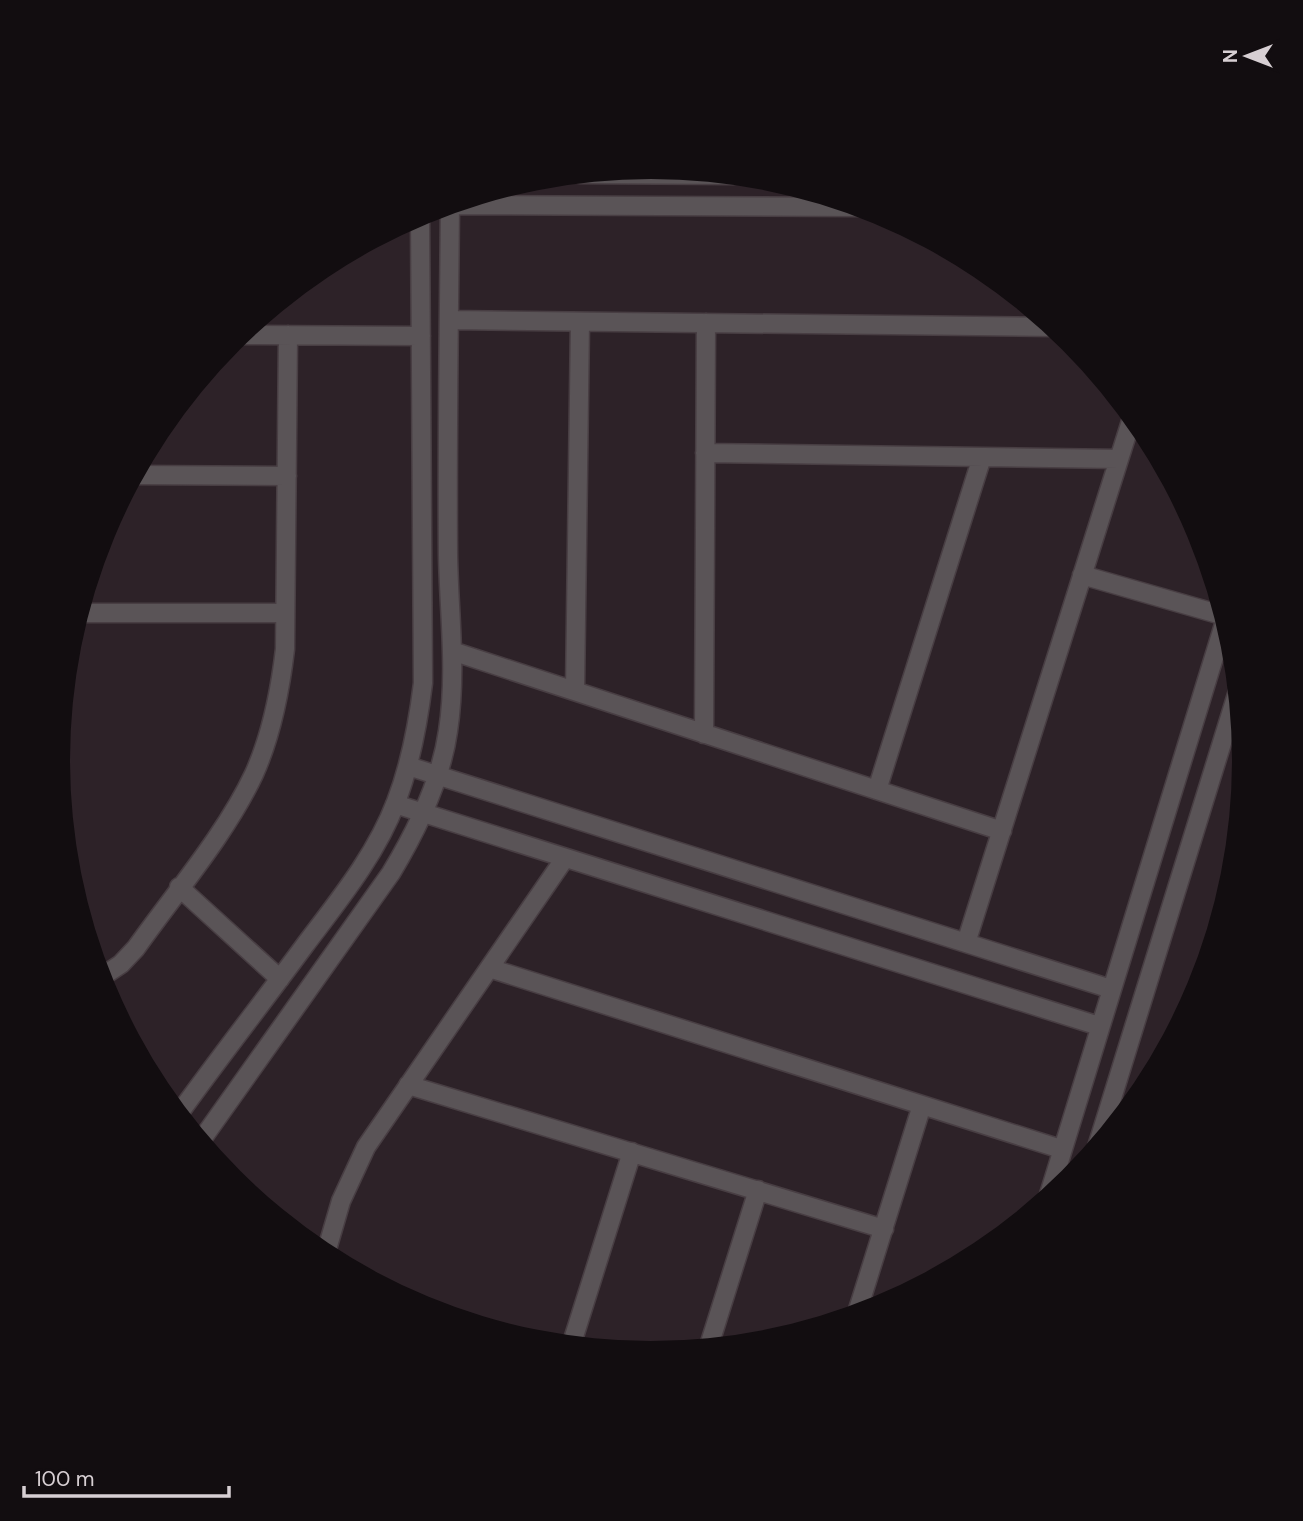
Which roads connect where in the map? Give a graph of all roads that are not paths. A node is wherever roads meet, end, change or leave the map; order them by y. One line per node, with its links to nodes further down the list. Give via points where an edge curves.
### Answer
1 (481, 205): 2 (street)
2 (825, 206)
3 (449, 216): 5 (street)
4 (420, 227): 11 (street)
5 (449, 320): 6 (street); 23 (street)
6 (580, 322): 7 (street); 24 (street)
7 (706, 323): 8 (street); 13 (street)
8 (1039, 327)
9 (255, 335): 10 (street)
10 (288, 335): 11 (street); 17 (street)
11 (421, 335): 27 (street, via 423,683)
12 (1129, 428): 15 (street)
13 (705, 453): 14 (street); 26 (street)
14 (982, 457): 15 (street); 29 (street)
15 (1119, 459): 18 (street)
16 (145, 475): 17 (street)
17 (287, 476): 20 (street)
18 (1082, 575): 21 (street); 32 (street)
19 (89, 613): 20 (street)
20 (285, 613): 34 (street, via 281,684 265,747 241,799)
21 (1214, 613)
22 (1220, 637): 39 (street)
23 (452, 651): 24 (street); 28 (street, via 448,733)
24 (575, 691): 26 (street)
25 (1231, 713): 44 (street)
26 (704, 734): 29 (street)
27 (408, 766): 28 (street); 30 (street)
28 (438, 776): 31 (street); 35 (street)
29 (877, 790): 32 (street)
30 (395, 804): 31 (street); 38 (street, via 371,853)
31 (423, 813): 33 (street); 45 (street, via 391,873)
32 (1002, 831): 35 (street)
33 (565, 858): 36 (street); 40 (street)
34 (179, 887): 37 (street, via 136,948); 38 (street)
35 (966, 943): 39 (street)
36 (489, 968): 41 (street); 42 (street)
37 (110, 971)
38 (280, 979): 43 (street)
39 (1111, 989): 40 (street)
40 (1099, 1026): 46 (street)
41 (408, 1085): 47 (street); 51 (street, via 356,1165)
42 (922, 1105): 46 (street); 50 (street)
43 (184, 1106)
44 (1103, 1126)
45 (203, 1130)
46 (1061, 1149): 48 (street)
47 (632, 1152): 49 (street); 53 (street)
48 (1051, 1183)
49 (758, 1190): 50 (street); 54 (street)
50 (884, 1228): 52 (street)
51 (328, 1244)
52 (860, 1303)
53 (574, 1337)
54 (711, 1339)

